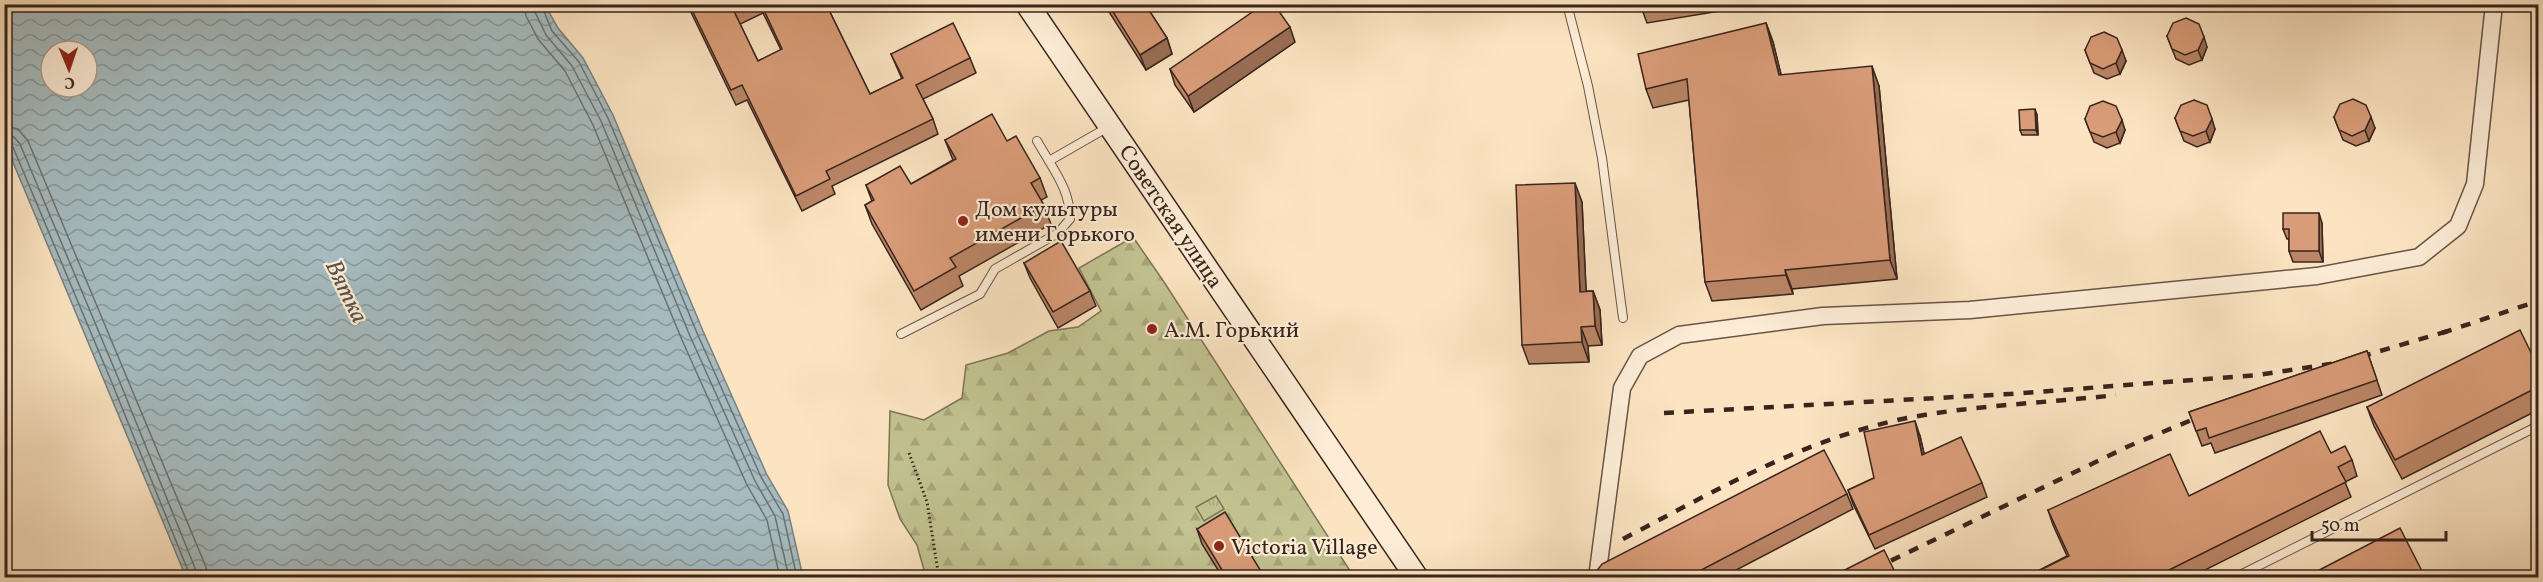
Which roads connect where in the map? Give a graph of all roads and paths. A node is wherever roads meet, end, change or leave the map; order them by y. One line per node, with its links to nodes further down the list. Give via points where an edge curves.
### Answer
1 (1027, 4): 4 (main road, Советская улица)
2 (1567, 4): 7 (lane, via 1602,158)
3 (2494, 4): 13 (street, via 2475,184 2458,226 2419,257 2317,276 1970,310 1823,316 1679,335 1640,356 1622,388)
4 (1110, 126): 6 (lane); 12 (main road, Советская улица)
5 (1037, 141): 6 (lane)
6 (1049, 161): 8 (lane, via 1070,205 1070,219 1058,234 994,269 980,294)
7 (1623, 318)
8 (901, 334)
9 (2538, 426): 14 (lane)
10 (909, 453): 11 (path, via 927,502)
11 (939, 578)
12 (1418, 578)
13 (1598, 578)
14 (2234, 578)

